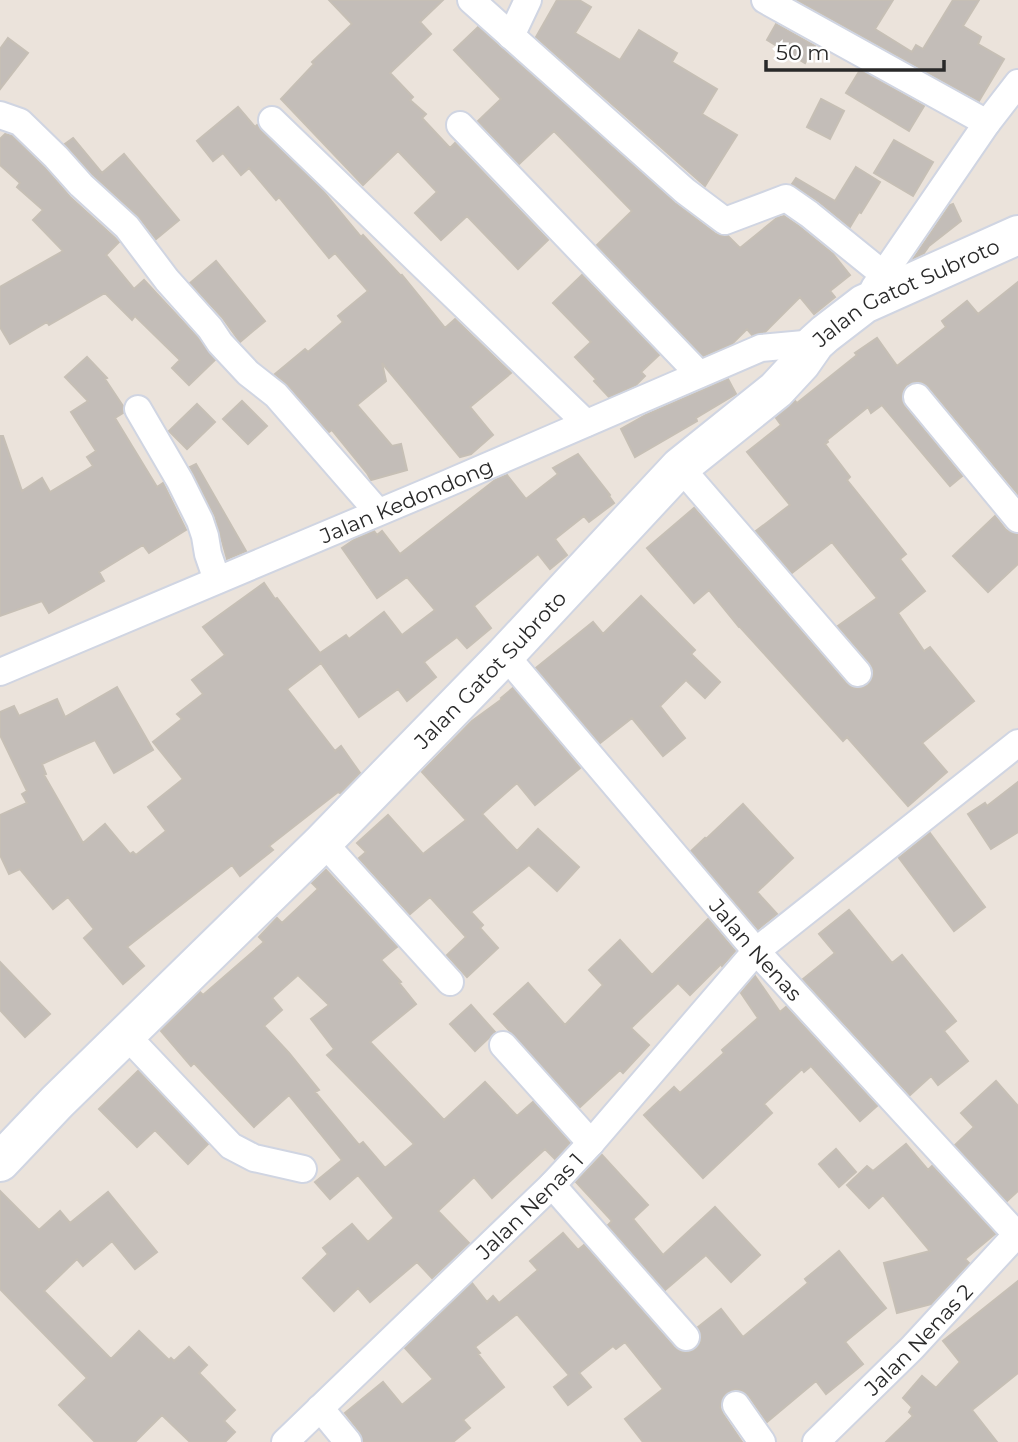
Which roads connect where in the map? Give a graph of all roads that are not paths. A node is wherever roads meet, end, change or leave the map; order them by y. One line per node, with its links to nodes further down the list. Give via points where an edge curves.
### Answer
1 (471, 0): 4 (street)
2 (527, 0): 4 (street)
3 (765, 0): 8 (street)
4 (511, 36): 11 (street, via 725,221 786,198 809,214)
5 (1018, 83): 8 (street)
6 (0, 115): 18 (street, via 20,122 127,227 220,344 276,395)
7 (272, 120): 16 (street)
8 (987, 123): 11 (street)
9 (460, 125): 13 (street)
10 (1018, 235): 11 (main road, Jalan Gatot Subroto)
11 (873, 289): 12 (main road, Jalan Gatot Subroto)
12 (815, 343): 13 (street, Jalan Kedondong, via 761,348); 17 (main road, Jalan Gatot Subroto, via 776,390)
13 (699, 374): 16 (street, Jalan Kedondong)
14 (917, 397): 19 (street)
15 (138, 409): 20 (street, via 200,521)
16 (586, 423): 18 (street, Jalan Kedondong)
17 (680, 467): 21 (main road, Jalan Gatot Subroto); 23 (street)
18 (377, 512): 20 (street, Jalan Kedondong)
19 (1018, 519)
20 (217, 580): 22 (street, Jalan Kedondong)
21 (505, 655): 25 (main road, Jalan Gatot Subroto); 26 (street, Jalan Nenas)
22 (0, 672)
23 (858, 673)
24 (1018, 743): 26 (street, Jalan Nenas 1)
25 (323, 842): 27 (street); 28 (main road, Jalan Gatot Subroto)
26 (756, 951): 30 (street, Jalan Nenas 1); 34 (street, Jalan Nenas)
27 (450, 982)
28 (126, 1035): 31 (main road, Jalan Gatot Subroto); 32 (street, via 231,1146 254,1158)
29 (503, 1045): 30 (street)
30 (591, 1143): 33 (street, Jalan Nenas 1)
31 (0, 1162)
32 (303, 1169)
33 (552, 1185): 35 (street); 37 (street, Jalan Nenas 1)
34 (1018, 1234): 38 (street, Jalan Nenas 2)
35 (686, 1337)
36 (736, 1405): 41 (street)
37 (320, 1408): 39 (street, Jalan Nenas 1); 40 (street)
38 (834, 1436)
39 (285, 1442)
40 (348, 1442)
41 (762, 1442)

